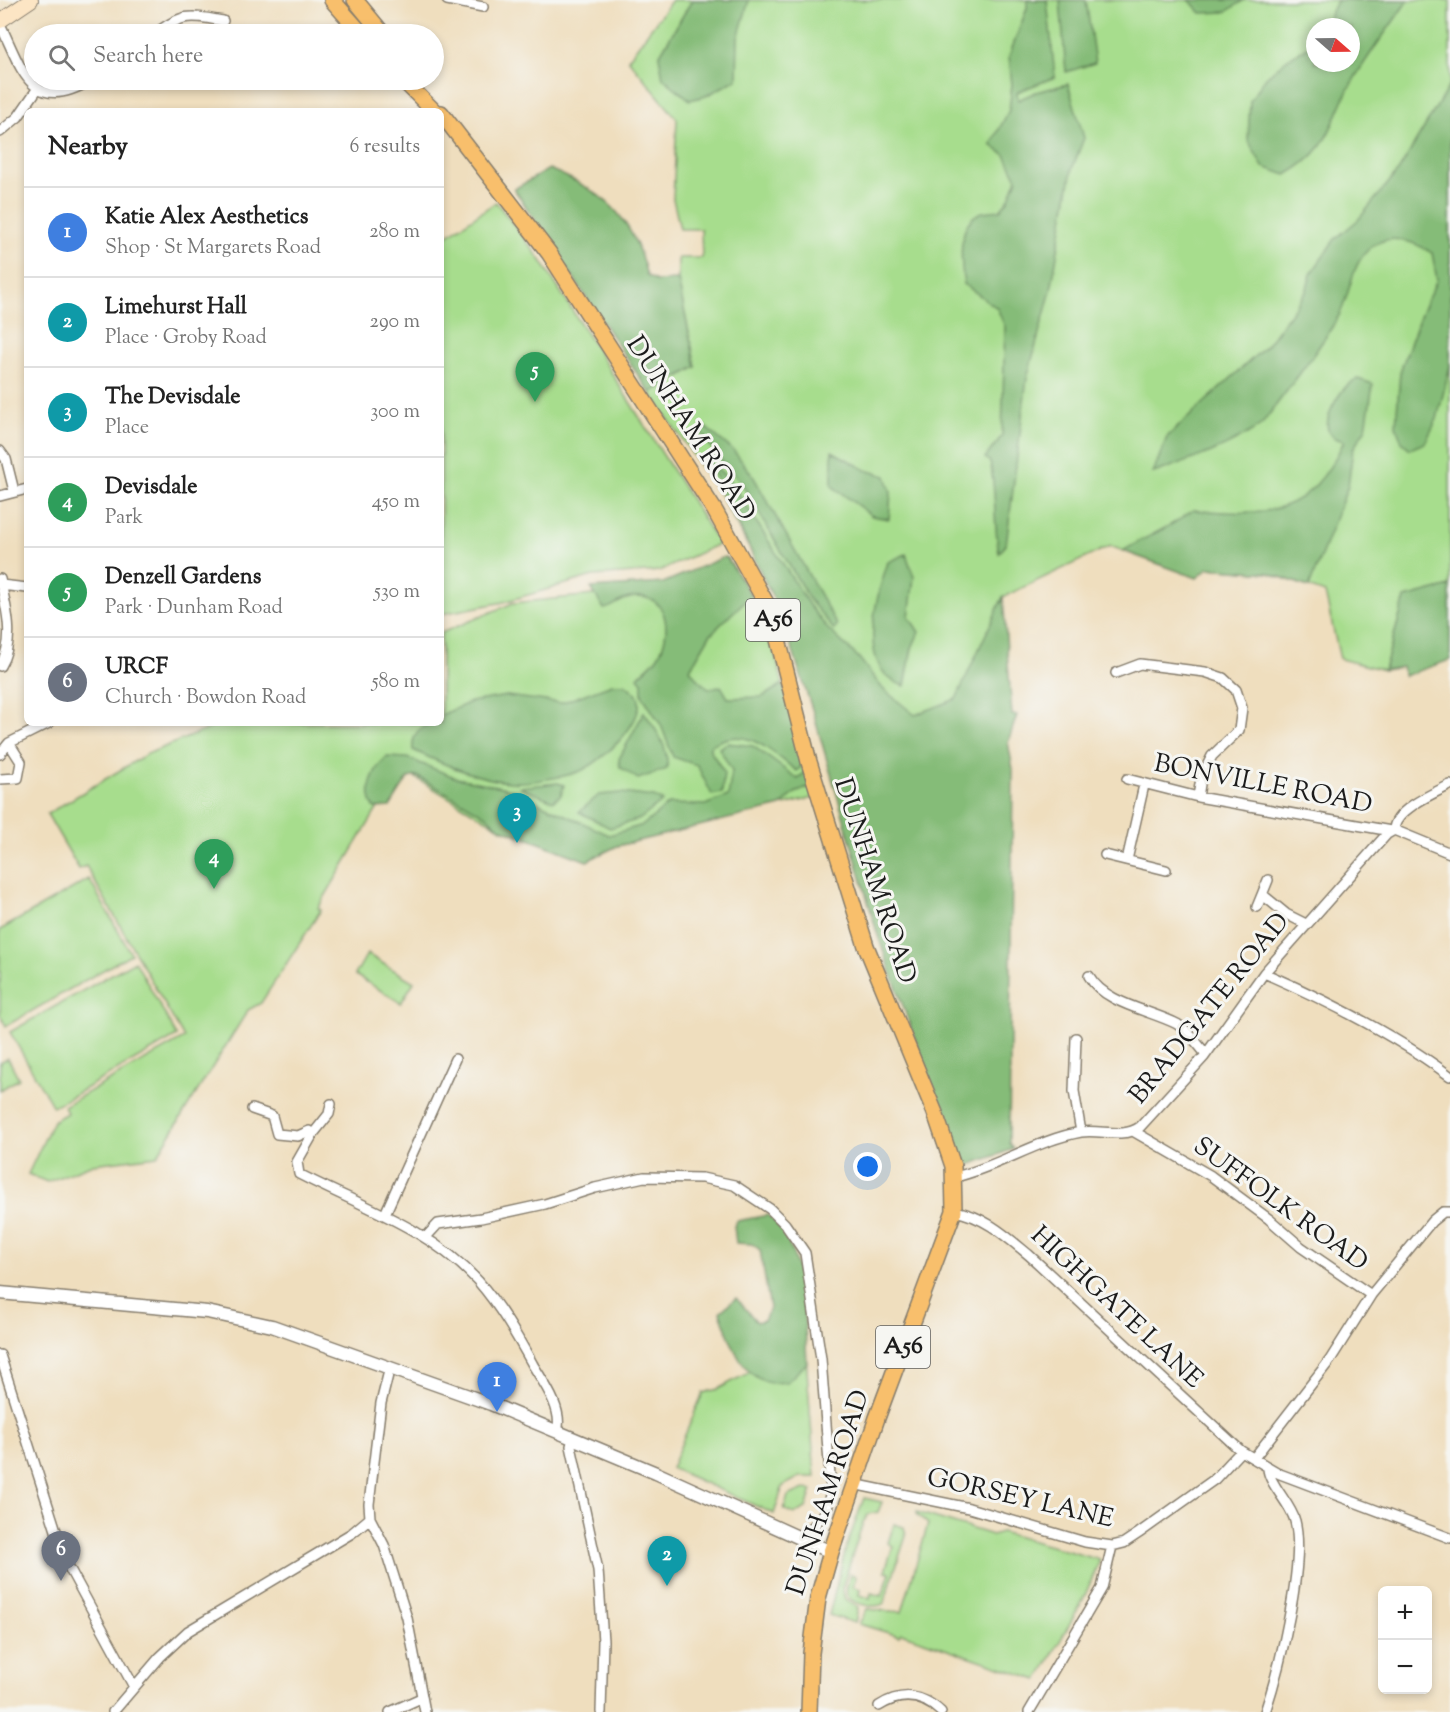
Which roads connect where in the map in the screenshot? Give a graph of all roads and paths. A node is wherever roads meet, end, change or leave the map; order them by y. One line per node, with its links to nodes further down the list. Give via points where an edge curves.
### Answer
1 (31, 0): 7 (main road)
2 (332, 0): 9 (highway)
3 (355, 0): 10 (highway)
4 (447, 0): 5 (street)
5 (483, 7)
6 (223, 21): 8 (street, via 197,17 175,19)
7 (0, 22): 11 (street)
8 (168, 24)
9 (353, 24)
10 (375, 24)
11 (24, 72)
12 (37, 90): 18 (street)
13 (42, 90): 14 (street, via 50,94)
14 (66, 90)
15 (413, 90): 19 (highway)
16 (425, 90): 20 (highway, DUNHAM ROAD / A56)
17 (24, 108): 24 (street)
18 (24, 108)
19 (431, 108)
20 (437, 108)
21 (444, 118): 23 (highway, DUNHAM ROAD / A56)
22 (444, 121): 23 (highway, DUNHAM ROAD / A56)
23 (453, 130): 64 (highway, DUNHAM ROAD / A56, via 549,253 715,511 771,612 809,762 866,946 935,1113)
24 (0, 132)
25 (0, 451): 27 (street, via 6,459)
26 (24, 489): 27 (street)
27 (14, 491): 28 (street)
28 (0, 496)
29 (1, 582): 30 (street); 31 (street)
30 (24, 587)
31 (3, 603): 32 (street, via 9,641)
32 (0, 666)
33 (1116, 673): 35 (street, via 1140,664 1223,678 1240,699 1243,719)
34 (43, 726): 37 (street)
35 (1239, 730): 36 (street); 43 (street, via 1212,756 1201,778)
36 (1248, 736)
37 (9, 743): 38 (street); 39 (street, via 21,762 18,778)
38 (0, 754)
39 (0, 779)
40 (1127, 779): 41 (street, BONVILLE ROAD)
41 (1144, 784): 43 (street, BONVILLE ROAD); 47 (street)
42 (1450, 785): 44 (street, BRADGATE ROAD, via 1416,803 1399,817)
43 (1198, 797): 44 (street, BONVILLE ROAD)
44 (1392, 831): 45 (street, BONVILLE ROAD); 52 (street, BRADGATE ROAD)
45 (1450, 853)
46 (1105, 855): 47 (street)
47 (1127, 860): 48 (street)
48 (1166, 870)
49 (1268, 880): 50 (street)
50 (1263, 895): 51 (street); 52 (street)
51 (1257, 907)
52 (1306, 924): 53 (street, BRADGATE ROAD)
53 (1264, 973): 56 (street, BRADGATE ROAD); 58 (street, via 1420,1053)
54 (1084, 990): 56 (street, via 1090,979 1114,998 1179,1025)
55 (1077, 1038): 62 (street, via 1074,1091)
56 (1206, 1054): 61 (street, BRADGATE ROAD)
57 (455, 1059): 67 (street)
58 (1450, 1076)
59 (331, 1104): 63 (street, via 329,1114)
60 (252, 1109): 63 (street, via 272,1116 277,1134)
61 (1133, 1131): 62 (street, BRADGATE ROAD); 70 (street, SUFFOLK ROAD, via 1211,1176 1301,1247)
62 (1081, 1132): 64 (street, BRADGATE ROAD)
63 (314, 1134): 67 (street, via 297,1162 298,1174)
64 (955, 1176): 65 (highway, DUNHAM ROAD / A56)
65 (954, 1211): 75 (street, HIGHGATE LANE, via 992,1226 1029,1255); 78 (highway, DUNHAM ROAD / A56)
66 (1450, 1212): 70 (street, via 1443,1212 1432,1221)
67 (386, 1214): 68 (street)
68 (426, 1238): 73 (street, via 478,1281 512,1329 559,1414); 81 (street, via 438,1224 545,1204 644,1177 702,1178 734,1185 770,1209 786,1224 805,1253 820,1359 831,1489 827,1510)
69 (0, 1293): 72 (street, via 207,1312 272,1326)
70 (1371, 1295): 76 (street, via 1330,1360)
71 (0, 1355): 84 (street, via 66,1562)
72 (390, 1368): 73 (street); 79 (street, via 381,1403)
73 (557, 1431): 74 (street)
74 (573, 1438): 81 (street); 90 (street, via 571,1446 598,1570 603,1641)
75 (1241, 1451): 76 (street); 82 (street, GORSEY LANE, via 1215,1479 1132,1538)
76 (1254, 1458): 77 (street)
77 (1268, 1468): 80 (street); 94 (street, via 1291,1510 1298,1538 1288,1620)
78 (853, 1484): 82 (street, GORSEY LANE, via 969,1508 1085,1542); 83 (highway, DUNHAM ROAD / A56)
79 (370, 1518): 84 (street, via 352,1533 196,1625); 85 (street, via 384,1545 407,1618)
80 (1450, 1539)
81 (801, 1541): 83 (street)
82 (1112, 1546): 93 (street, via 1102,1588)
83 (831, 1552): 91 (highway, DUNHAM ROAD / A56, via 818,1598)
84 (134, 1687): 87 (street)
85 (422, 1698): 88 (street); 89 (street)
86 (879, 1706): 92 (street, via 897,1697 915,1697)
87 (113, 1712)
88 (390, 1712)
89 (425, 1712)
90 (601, 1712)
91 (809, 1712)
92 (941, 1712)
93 (1029, 1712)
94 (1265, 1712)

